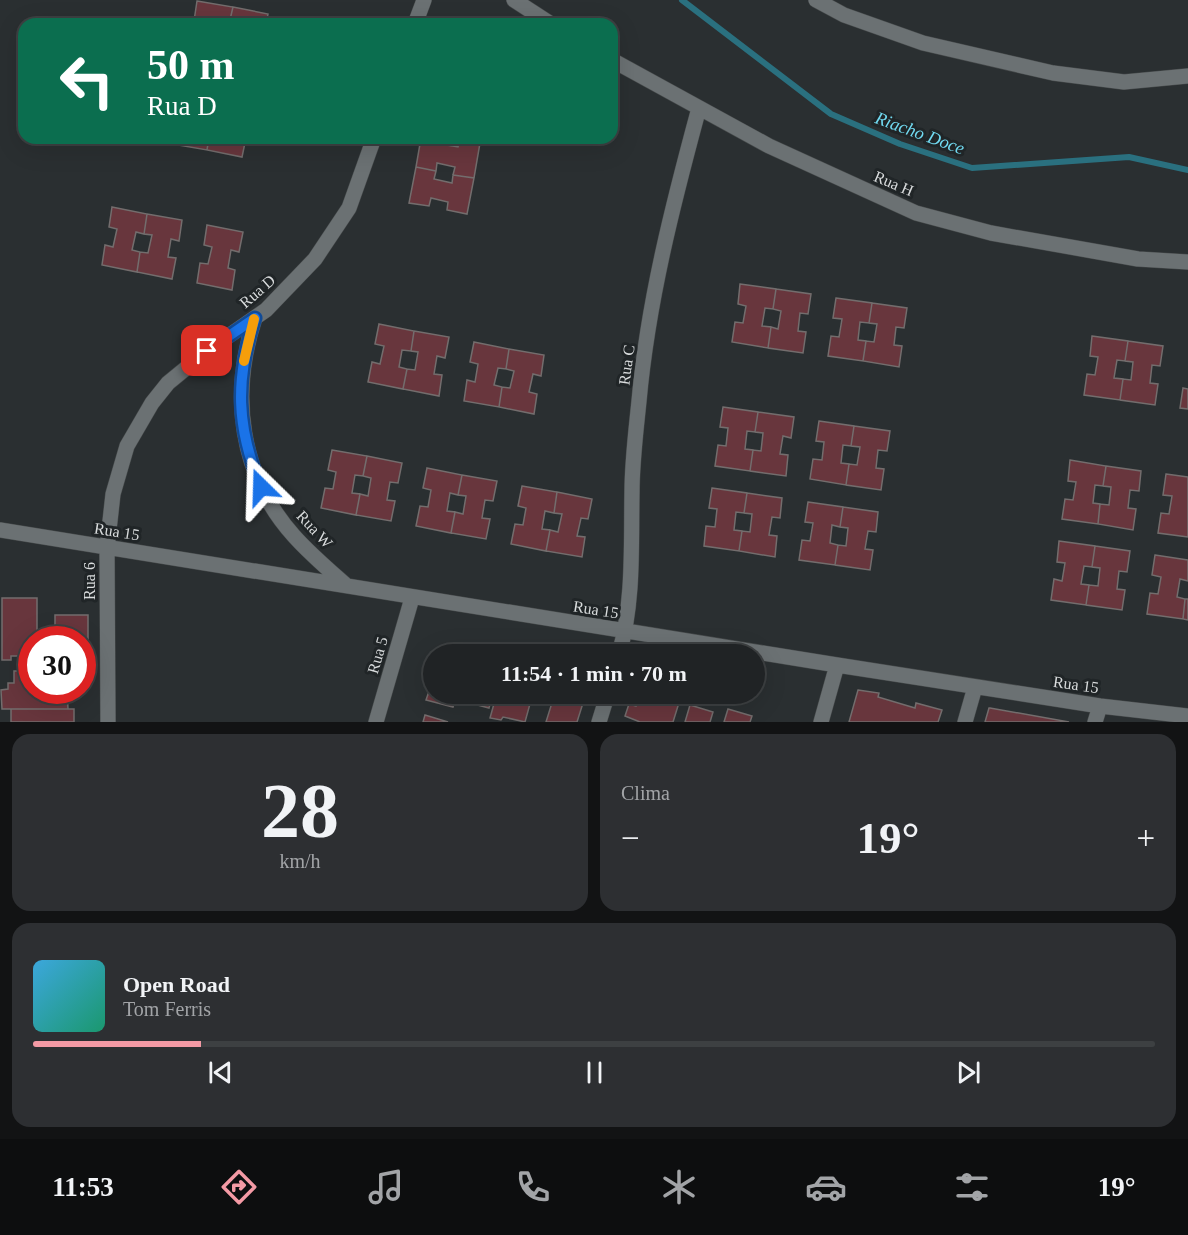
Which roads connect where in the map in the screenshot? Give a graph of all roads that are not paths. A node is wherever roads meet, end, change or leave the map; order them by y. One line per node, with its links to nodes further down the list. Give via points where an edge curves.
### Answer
1 (424, 0): 4 (street)
2 (514, 0): 5 (street)
3 (816, 0): 7 (street, via 844,15 923,43 1053,73 1124,82)
4 (418, 18)
5 (542, 18)
6 (618, 63): 8 (street, Rua H)
7 (1188, 76)
8 (699, 108): 10 (street, Rua H, via 769,146 916,213 991,233 1137,259); 16 (street, Rua C, via 662,254 645,358 632,488 632,564)
9 (372, 144): 11 (street, Rua D, via 349,208 315,259)
10 (1188, 262)
11 (255, 318): 13 (street, Rua D, via 187,366 152,403 118,470); 14 (street, Rua W, via 242,376 243,434 251,462 261,487 293,536)
12 (0, 530): 13 (street, Rua 15)
13 (107, 548): 14 (street, Rua 15); 23 (street, Rua 6)
14 (346, 586): 15 (street, Rua 15)
15 (412, 598): 16 (street, Rua 15); 24 (street, Rua 5)
16 (625, 632): 17 (street, Rua C); 18 (street, Rua 15)
17 (622, 644)
18 (837, 665): 19 (street, Rua 15); 26 (street)
19 (975, 687): 21 (street, Rua 15); 27 (street)
20 (605, 704): 25 (street)
21 (1100, 706): 22 (street, Rua 15); 28 (street)
22 (1188, 716)
23 (108, 722)
24 (376, 722)
25 (599, 722)
26 (821, 722)
27 (965, 722)
28 (1095, 722)

